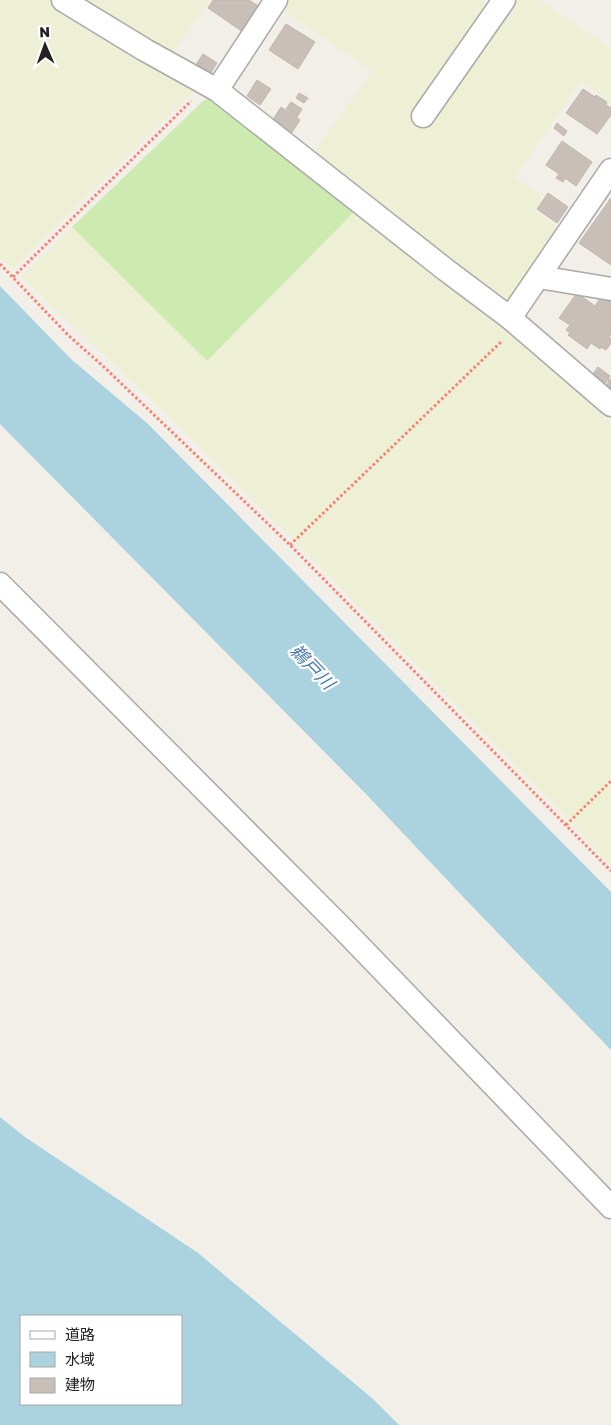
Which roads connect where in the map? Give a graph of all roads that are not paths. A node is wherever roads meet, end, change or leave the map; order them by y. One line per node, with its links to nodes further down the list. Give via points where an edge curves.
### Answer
1 (63, 0): 4 (street)
2 (276, 0): 4 (street)
3 (504, 0): 5 (street)
4 (212, 88): 9 (street)
5 (423, 116)
6 (611, 170): 7 (street)
7 (539, 277): 8 (street); 9 (street)
8 (611, 289)
9 (514, 322): 10 (street)
10 (611, 405)
11 (0, 584): 12 (street, via 343,930)
12 (611, 1207)

